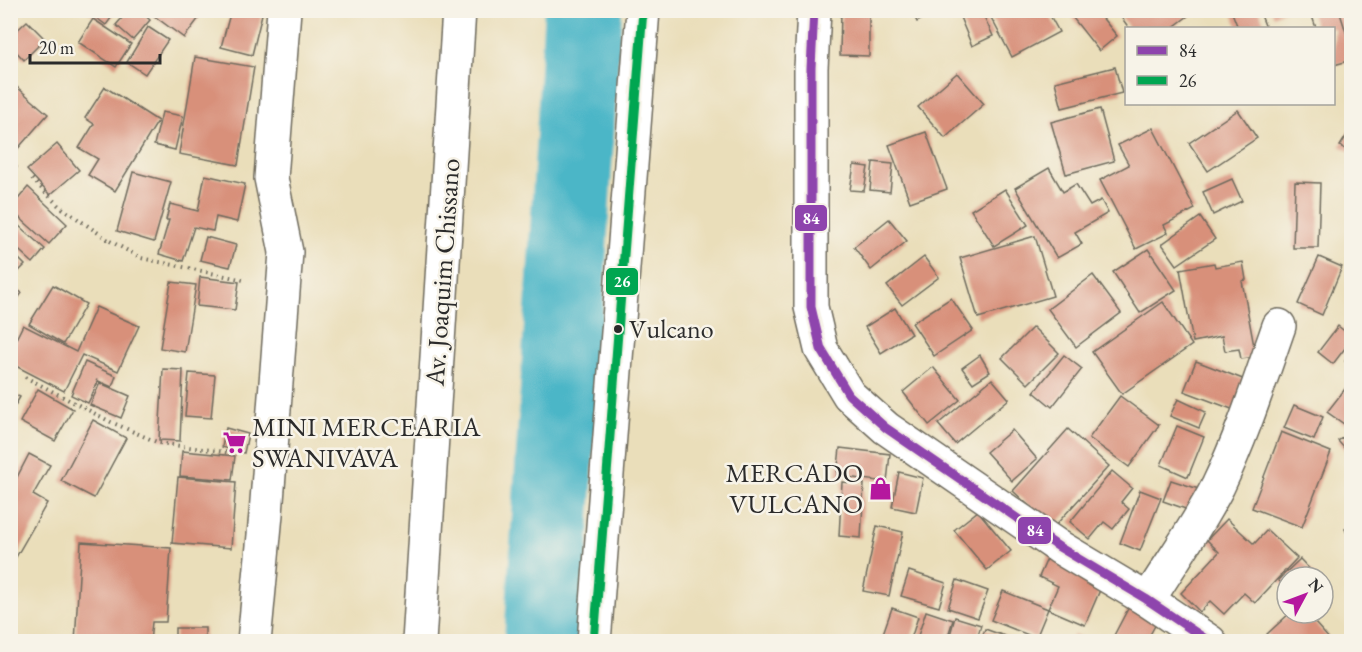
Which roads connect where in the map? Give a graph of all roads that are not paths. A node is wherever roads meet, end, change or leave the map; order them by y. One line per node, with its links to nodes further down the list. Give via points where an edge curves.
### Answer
1 (284, 10): 7 (street, via 271,178 286,252)
2 (459, 10): 8 (street, Av. Joaquim Chissano)
3 (643, 10): 9 (street)
4 (814, 10): 6 (street, via 811,307 821,349 849,395 886,428 1059,547)
5 (1279, 326): 6 (street, via 1248,418 1217,487)
6 (1146, 599): 10 (street)
7 (254, 642)
8 (418, 642)
9 (594, 642)
10 (1210, 642)

